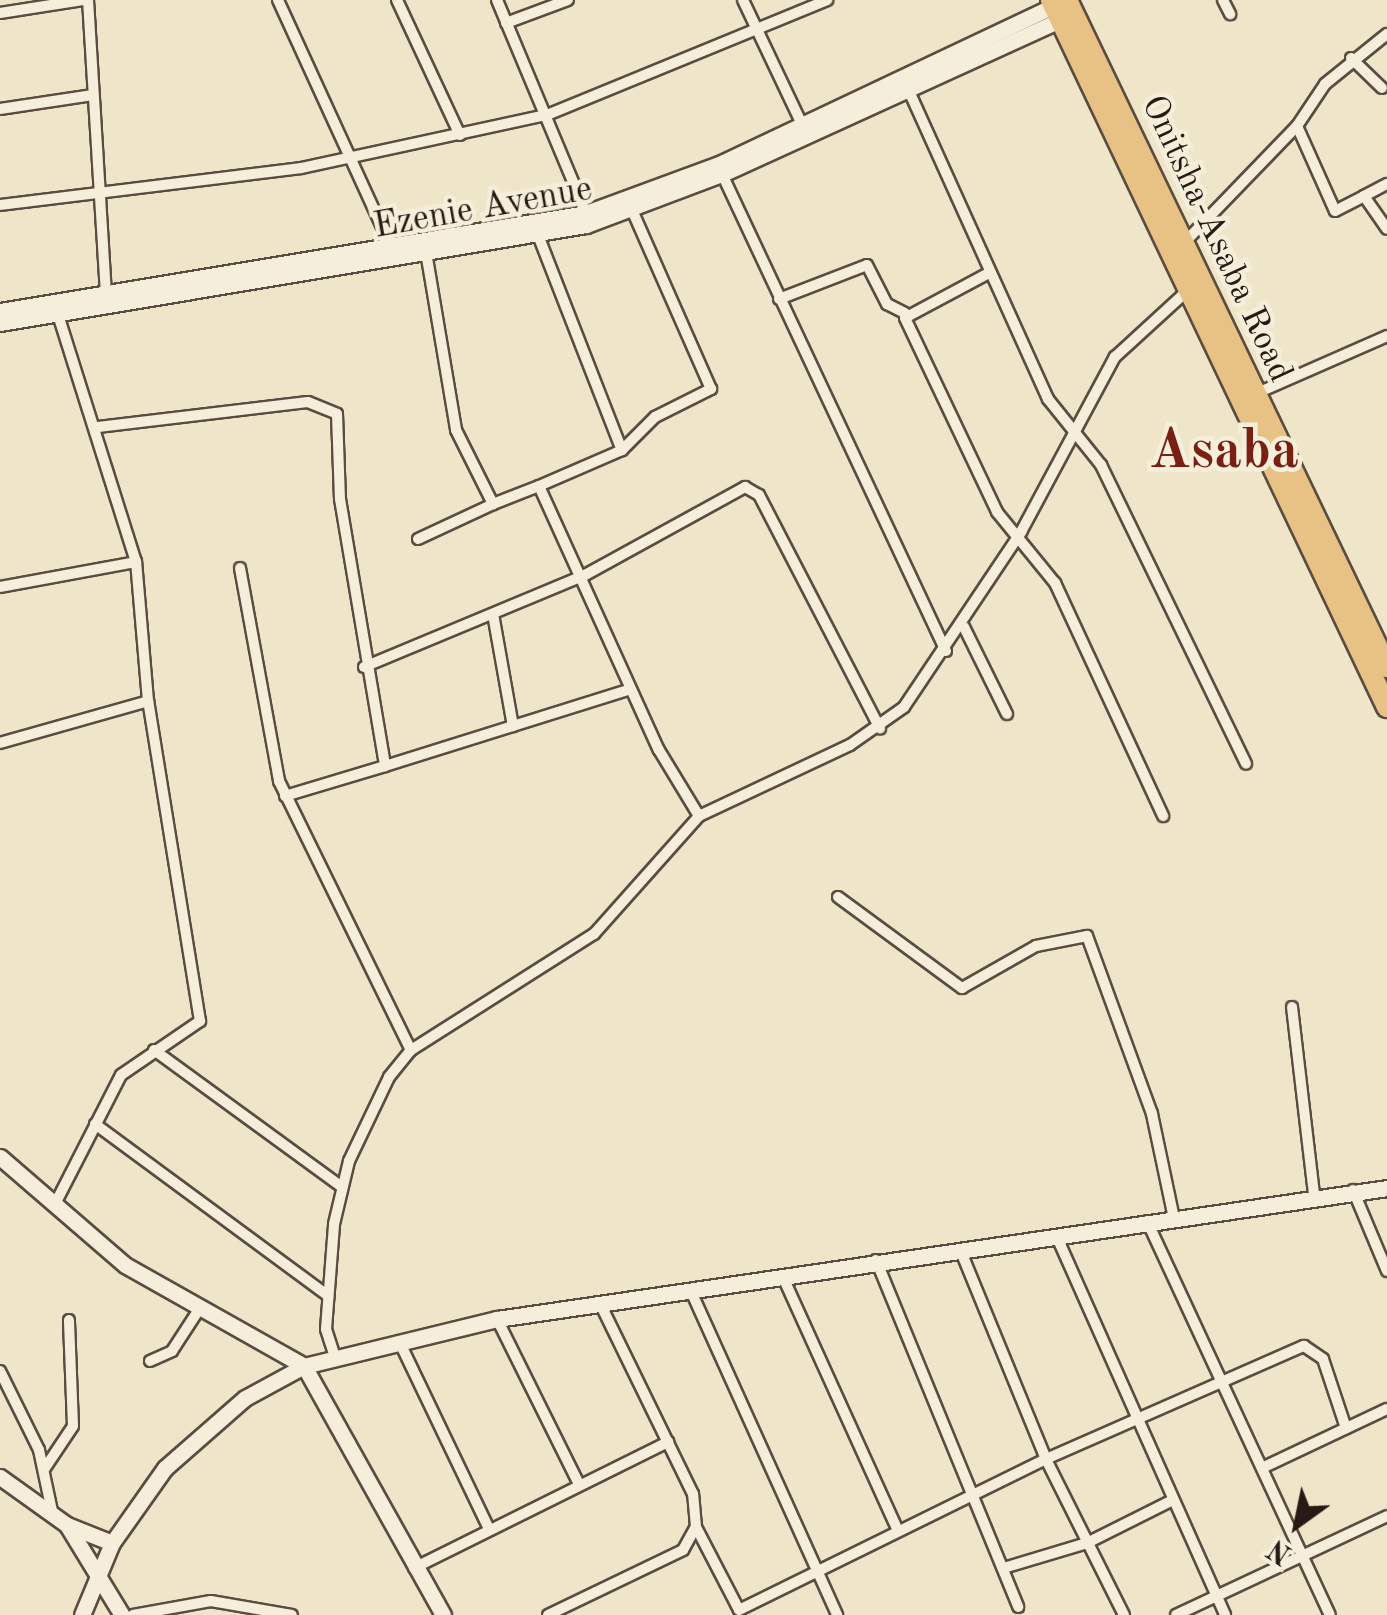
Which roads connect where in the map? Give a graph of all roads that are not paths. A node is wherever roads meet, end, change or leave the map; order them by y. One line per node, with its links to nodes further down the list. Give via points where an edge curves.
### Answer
1 (86, 0): 10 (street); 18 (street)
2 (278, 0): 24 (street)
3 (397, 0): 23 (street)
4 (496, 0): 12 (street)
5 (568, 0): 12 (street)
6 (743, 0): 13 (street)
7 (827, 0): 13 (street)
8 (1223, 0): 11 (street)
9 (1058, 7): 17 (street, Ezenie Avenue); 21 (street, Ezenie Avenue); 35 (highway, Onitsha-Asaba Road); 39 (highway)
10 (0, 12)
11 (1230, 14)
12 (506, 23): 20 (street)
13 (757, 30): 20 (street); 21 (street)
14 (1387, 34): 15 (street)
15 (1351, 58): 16 (street); 22 (street)
16 (1382, 88)
17 (909, 91): 25 (street, Ezenie Avenue); 38 (street)
18 (92, 96): 19 (street); 27 (street)
19 (0, 109)
20 (548, 115): 23 (street); 31 (street)
21 (802, 124): 31 (street, Ezenie Avenue)
22 (1297, 126): 28 (street, via 1335,212); 35 (street)
23 (460, 135): 24 (street)
24 (350, 158): 27 (street); 34 (street)
25 (722, 174): 30 (street, Ezenie Avenue); 41 (street)
26 (1387, 184): 28 (street)
27 (98, 187): 29 (street); 40 (street)
28 (1364, 196): 32 (street)
29 (0, 206)
30 (632, 210): 33 (street, Ezenie Avenue); 50 (street, via 712,386 655,417)
31 (586, 212): 34 (street, Ezenie Avenue)
32 (1387, 229)
33 (538, 235): 36 (street, Ezenie Avenue); 50 (street)
34 (389, 244): 37 (street, Ezenie Avenue)
35 (1182, 244): 47 (highway, Onitsha-Asaba Road)
36 (426, 252): 37 (street, Ezenie Avenue); 52 (street, via 450,416)
37 (348, 256): 40 (street, Ezenie Avenue); 44 (street, Ezenie Avenue)
38 (987, 274): 43 (street); 49 (street)
39 (1188, 290): 49 (street, via 1148,317); 58 (highway)
40 (106, 293): 42 (street, Ezenie Avenue)
41 (780, 299): 43 (street, via 864,265 887,304); 62 (street)
42 (0, 311)
43 (905, 313): 53 (street, via 997,512)
44 (58, 314): 45 (street, Ezenie Avenue); 48 (street)
45 (0, 323)
46 (1387, 336): 47 (street)
47 (1254, 394): 58 (highway, Onitsha-Asaba Road)
48 (98, 426): 55 (street); 64 (street, via 308,402 332,409)
49 (1070, 428): 53 (street); 72 (street, via 1101,465)
50 (622, 450): 51 (street)
51 (539, 486): 52 (street); 57 (street)
52 (492, 504): 54 (street)
53 (1022, 532): 61 (street); 76 (street, via 1055,583)
54 (418, 539)
55 (136, 562): 59 (street); 66 (street)
56 (240, 568): 74 (street)
57 (586, 576): 60 (street); 65 (street); 70 (street, via 752,488)
58 (1336, 581): 63 (highway, Onitsha-Asaba Road); 67 (highway)
59 (0, 588)
60 (493, 614): 64 (street); 69 (street)
61 (964, 627): 62 (street); 68 (street)
62 (946, 651): 70 (street)
63 (1387, 667)
64 (364, 668): 73 (street)
65 (630, 690): 69 (street); 75 (street)
66 (148, 701): 71 (street); 79 (street, via 200,1020 191,1035)
67 (1387, 707)
68 (1007, 714)
69 (512, 726): 73 (street)
70 (880, 728): 75 (street)
71 (0, 743)
72 (1246, 764)
73 (385, 766): 74 (street)
74 (285, 796): 80 (street)
75 (699, 816): 80 (street, via 594,934)
76 (1163, 816)
77 (838, 897): 88 (street, via 962,988 1036,946 1087,936 1152,1114)
78 (1292, 1007): 86 (street)
79 (154, 1050): 81 (street, via 122,1075); 83 (street)
80 (411, 1050): 83 (street, via 369,1112)
81 (95, 1124): 87 (street); 96 (street)
82 (0, 1158): 87 (street)
83 (342, 1187): 96 (street)
84 (1387, 1188): 85 (street)
85 (1354, 1190): 86 (street); 93 (street)
86 (1314, 1195): 88 (street)
87 (54, 1206): 98 (street)
88 (1174, 1214): 89 (street)
89 (1146, 1219): 90 (street); 106 (street)
90 (1056, 1234): 91 (street); 108 (street)
91 (960, 1248): 92 (street); 111 (street)
92 (875, 1259): 94 (street); 116 (street)
93 (1387, 1272)
94 (782, 1274): 95 (street); 123 (street)
95 (689, 1288): 97 (street); 127 (street)
96 (328, 1296): 102 (street)
97 (600, 1303): 99 (street); 110 (street)
98 (198, 1312): 103 (street, via 172,1352); 104 (street)
99 (496, 1319): 101 (street); 114 (street)
100 (69, 1320): 112 (street, via 72,1426)
101 (398, 1339): 102 (street); 122 (street)
102 (335, 1356): 104 (street)
103 (150, 1361)
104 (304, 1366): 124 (street, via 245,1398 182,1450); 129 (street)
105 (0, 1371): 112 (street)
106 (1224, 1381): 108 (street); 109 (street, via 1304,1346 1316,1351); 113 (street)
107 (1387, 1409): 109 (street)
108 (1136, 1421): 111 (street); 117 (street)
109 (1346, 1428): 113 (street)
110 (668, 1442): 114 (street); 121 (street, via 693,1494)
111 (1046, 1459): 116 (street); 125 (street)
112 (45, 1468): 118 (street)
113 (1262, 1468): 126 (street)
114 (578, 1482): 122 (street)
115 (3, 1484): 118 (street)
116 (978, 1492): 123 (street); 128 (street)
117 (1173, 1500): 125 (street); 131 (street)
118 (52, 1510): 120 (street)
119 (1387, 1516): 126 (street)
120 (67, 1525): 124 (street); 130 (street)
121 (696, 1528): 127 (street, via 735,1609); 138 (street, via 683,1550)
122 (489, 1529): 129 (street)
123 (898, 1529): 127 (street)
124 (112, 1542): 130 (street)
125 (1087, 1543): 128 (street); 140 (street)
126 (1303, 1556): 131 (street); 143 (street)
127 (813, 1566): 139 (street)
128 (1007, 1567): 132 (street)
129 (414, 1568): 137 (street)
130 (95, 1581): 133 (street); 134 (street)
131 (1216, 1596): 141 (street); 142 (street)
132 (1018, 1607)
133 (82, 1615)
134 (122, 1615)
135 (134, 1615): 136 (street, via 210,1601)
136 (292, 1615)
137 (443, 1615)
138 (548, 1615)
139 (837, 1615)
140 (1124, 1615)
141 (1176, 1615)
142 (1226, 1615)
143 (1330, 1615)

